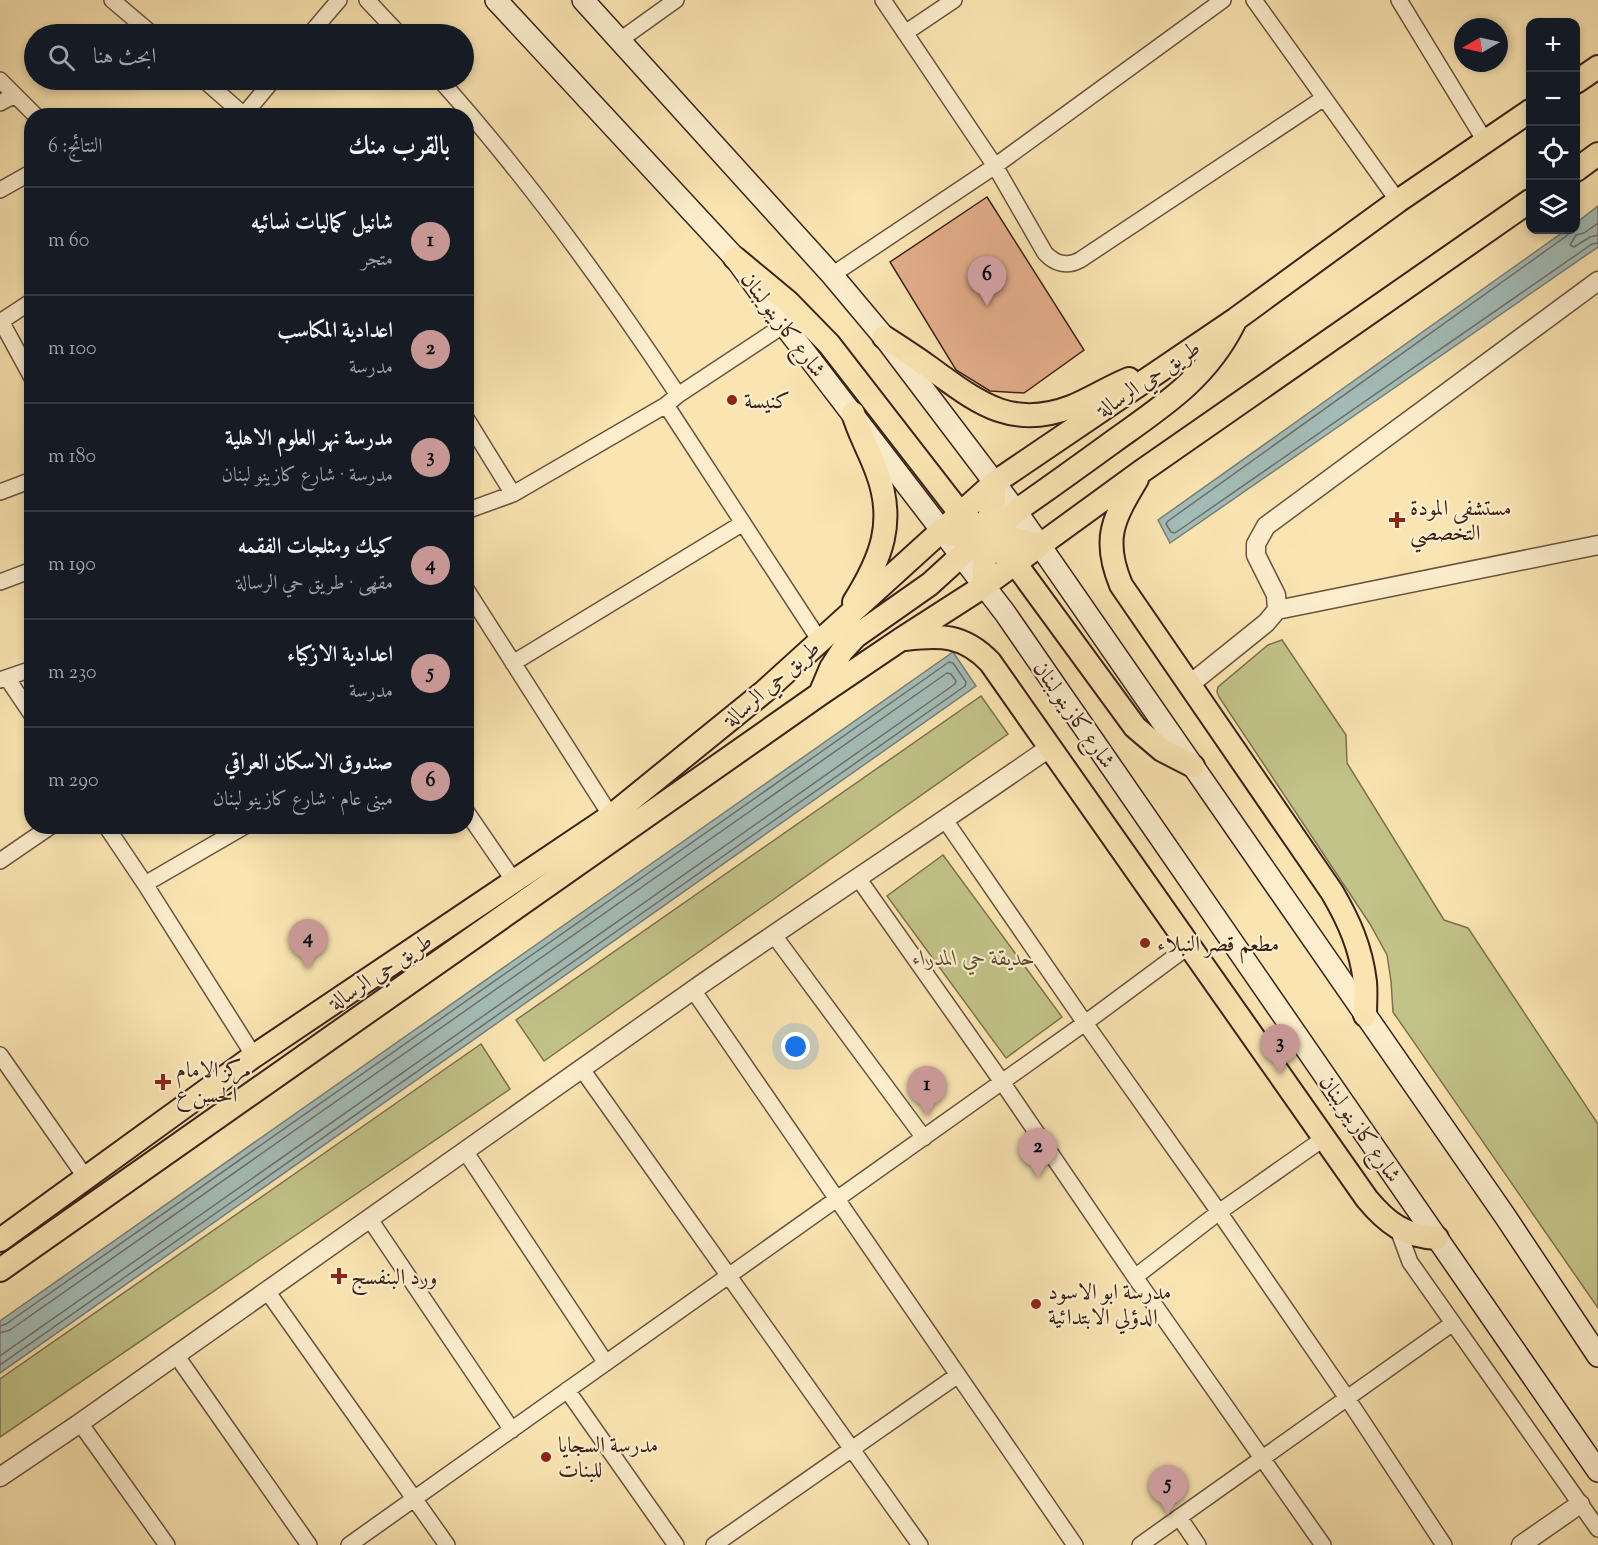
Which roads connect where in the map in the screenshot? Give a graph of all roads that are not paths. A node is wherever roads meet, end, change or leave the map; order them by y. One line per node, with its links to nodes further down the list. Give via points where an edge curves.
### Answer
1 (112, 0): 12 (street)
2 (367, 0): 14 (street)
3 (496, 0): 40 (main road, شارع كازينو لبنان)
4 (583, 0): 16 (main road)
5 (676, 0): 16 (street)
6 (883, 0): 15 (street)
7 (954, 0): 15 (street)
8 (1222, 0): 34 (street)
9 (1254, 0): 24 (street)
10 (1399, 0): 32 (street)
11 (330, 3): 13 (street)
12 (140, 24)
13 (316, 24)
14 (390, 24)
15 (905, 33): 34 (street)
16 (620, 40): 41 (main road)
17 (1598, 67): 18 (main road)
18 (1580, 79)
19 (0, 80): 23 (street)
20 (215, 90): 27 (street)
21 (265, 90): 28 (street)
22 (449, 90): 29 (street)
23 (15, 95): 25 (street); 26 (street)
24 (1324, 98): 34 (street, via 1074,263 1060,264 1049,258); 38 (street)
25 (0, 103)
26 (28, 108)
27 (236, 108)
28 (250, 108)
29 (464, 108)
30 (1526, 114): 32 (main road, طريق حي الرسالة)
31 (474, 119): 50 (street, via 600,279)
32 (1485, 141): 38 (main road, طريق حي الرسالة)
33 (1598, 154): 35 (main road)
34 (996, 166): 41 (street)
35 (1580, 167)
36 (24, 176): 37 (street)
37 (0, 190)
38 (1398, 201): 44 (main road, طريق حي الرسالة)
39 (1526, 204): 53 (main road, طريق حي الرسالة)
40 (735, 258): 46 (main road, شارع كازينو لبنان); 60 (main road, via 788,302 828,344)
41 (832, 275): 47 (main road)
42 (1598, 281): 71 (street, via 1266,526 1256,544 1256,555 1276,595)
43 (24, 306): 45 (street)
44 (1236, 319): 49 (main road, طريق حي الرسالة); 59 (main road, via 1215,354 1189,385)
45 (1, 322): 48 (street)
46 (784, 325): 50 (street); 51 (main road, شارع كازينو لبنان)
47 (884, 337): 49 (main road, via 967,395 1011,414 1037,415 1072,407 1124,381); 55 (main road)
48 (24, 364)
49 (1162, 369): 55 (main road, طريق حي الرسالة)
50 (672, 400): 57 (street); 61 (street)
51 (853, 413): 62 (main road, شارع كازينو لبنان); 72 (main road, via 878,473 886,519 876,563)
52 (474, 431): 57 (street)
53 (1142, 471): 64 (main road, طريق حي الرسالة); 78 (main road, via 1115,519 1111,557 1121,585)
54 (24, 482): 56 (street)
55 (994, 483): 59 (main road); 60 (main road, طريق حي الرسالة); 63 (main road, via 992,510)
56 (1, 489)
57 (513, 494): 58 (street)
58 (474, 508)
59 (1016, 511): 63 (main road); 64 (main road)
60 (960, 513): 62 (main road, طريق حي الرسالة); 63 (main road)
61 (743, 523): 74 (street); 75 (street)
62 (942, 532): 63 (main road); 72 (main road, طريق حي الرسالة)
63 (981, 541): 64 (main road); 66 (main road); 69 (main road); 79 (main road, via 930,584 856,636 831,668)
64 (1040, 545): 66 (main road, طريق حي الرسالة); 82 (main road)
65 (1598, 545): 71 (street)
66 (1015, 563): 69 (main road, طريق حي الرسالة); 82 (main road, via 1135,727 1162,750)
67 (24, 573): 68 (street)
68 (0, 582)
69 (984, 586): 73 (main road, طريق حي الرسالة); 110 (main road, شارع كازينو لبنان)
70 (474, 602): 75 (street)
71 (1277, 610): 78 (street)
72 (840, 624): 74 (main road, طريق حي الرسالة)
73 (900, 640): 79 (main road, طريق حي الرسالة); 81 (main road, via 942,637 973,647 997,671)
74 (820, 641): 83 (main road, طريق حي الرسالة, via 765,691)
75 (513, 663): 83 (street)
76 (24, 672): 77 (street)
77 (3, 679): 80 (street)
78 (1189, 684): 96 (main road, via 1348,920 1365,982)
79 (820, 694): 112 (main road, طريق حي الرسالة)
80 (24, 705)
81 (1049, 748): 84 (street); 94 (main road)
82 (1193, 766): 96 (main road)
83 (611, 816): 91 (main road, طريق حي الرسالة)
84 (945, 820): 90 (street); 97 (street)
85 (474, 823): 91 (street)
86 (39, 834): 89 (street)
87 (111, 834): 92 (street)
88 (231, 834): 92 (street)
89 (0, 861)
90 (858, 878): 93 (street); 101 (street)
91 (514, 881): 99 (main road, طريق حي الرسالة)
92 (145, 884): 99 (street)
93 (773, 934): 95 (street); 102 (street)
94 (1189, 946): 97 (street); 103 (main road)
95 (693, 990): 100 (street); 106 (street)
96 (1365, 1015): 118 (main road)
97 (1085, 1023): 101 (street); 107 (street)
98 (0, 1055): 105 (street)
99 (254, 1056): 105 (main road, طريق حي الرسالة)
100 (581, 1068): 104 (street); 113 (street)
101 (1002, 1082): 102 (street); 114 (street)
102 (924, 1137): 106 (street)
103 (1323, 1138): 107 (street); 109 (main road, via 1373,1207)
104 (465, 1151): 108 (street); 119 (street)
105 (86, 1178): 111 (main road, طريق حي الرسالة)
106 (837, 1199): 113 (street); 120 (street)
107 (1219, 1212): 114 (street); 122 (street)
108 (369, 1218): 115 (street); 124 (street)
109 (1396, 1227): 110 (main road); 116 (street, via 1410,1262)
110 (1437, 1238): 127 (main road, شارع كازينو لبنان)
111 (0, 1240)
112 (0, 1270)
113 (729, 1276): 119 (street); 125 (street)
114 (1136, 1277): 126 (street)
115 (267, 1291): 117 (street); 129 (street)
116 (1453, 1323): 122 (street); 130 (street)
117 (176, 1355): 123 (street); 134 (street)
118 (1598, 1356)
119 (606, 1363): 121 (street)
120 (958, 1375): 125 (street); 140 (street)
121 (567, 1390): 124 (street); 137 (street)
122 (1347, 1398): 126 (street); 144 (street)
123 (81, 1423): 128 (street); 133 (street)
124 (512, 1430): 129 (street)
125 (851, 1448): 138 (street); 139 (street)
126 (1262, 1458): 131 (street); 143 (street)
127 (1598, 1471)
128 (0, 1477)
129 (414, 1499): 135 (street); 136 (street)
130 (1580, 1503): 132 (street); 145 (street)
131 (1179, 1517): 141 (street); 142 (street)
132 (1598, 1529)
133 (167, 1545)
134 (309, 1545)
135 (349, 1545)
136 (447, 1545)
137 (676, 1545)
138 (714, 1545)
139 (920, 1545)
140 (1075, 1545)
141 (1140, 1545)
142 (1198, 1545)
143 (1323, 1545)
144 (1444, 1545)
145 (1521, 1545)

